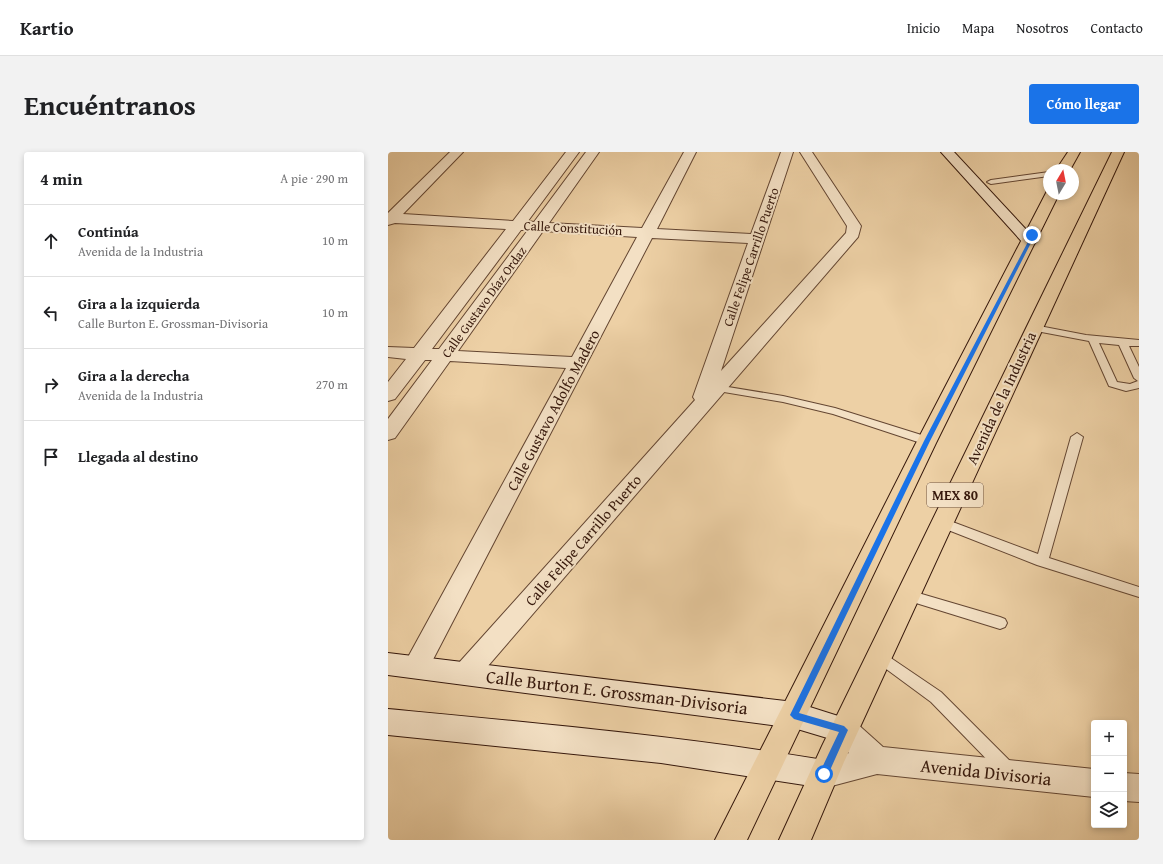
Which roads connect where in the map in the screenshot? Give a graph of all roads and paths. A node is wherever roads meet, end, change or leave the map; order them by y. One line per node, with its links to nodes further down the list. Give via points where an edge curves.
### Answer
1 (456, 152): 15 (street)
2 (573, 152): 16 (street, Calle Gustavo Díaz Ordaz)
3 (593, 152): 17 (street, Calle Gustavo Díaz Ordaz)
4 (690, 152): 18 (street, Calle Gustavo Adolfo Madero)
5 (787, 152): 20 (street, Calle Felipe Carrillo Puerto)
6 (806, 152): 31 (street, Calle Felipe Carrillo Puerto, via 854,226 853,234)
7 (947, 152): 19 (street)
8 (961, 152): 13 (street)
9 (1074, 152): 11 (main road)
10 (1118, 152): 21 (main road, Avenida de la Industria / MEX 80)
11 (1067, 164)
12 (1043, 175): 13 (lane)
13 (991, 182): 19 (street)
14 (1049, 200): 19 (main road, MEX 80)
15 (389, 219): 16 (street, Calle Constitución)
16 (517, 225): 17 (street, Calle Constitución); 26 (street, Calle Gustavo Díaz Ordaz)
17 (539, 226): 18 (street, Calle Constitución); 27 (street, Calle Gustavo Díaz Ordaz)
18 (648, 232): 20 (street, Calle Constitución); 28 (street, Calle Gustavo Adolfo Madero)
19 (1032, 235): 36 (main road, MEX 80)
20 (757, 238): 33 (street, Calle Felipe Carrillo Puerto)
21 (1034, 328): 22 (lane); 37 (main road, Avenida de la Industria / MEX 80)
22 (1093, 340): 23 (lane); 30 (lane, via 1113,384 1125,388)
23 (1123, 342): 24 (lane); 29 (lane)
24 (1139, 343)
25 (388, 352): 26 (street)
26 (419, 354): 27 (street); 32 (street, Calle Gustavo Díaz Ordaz)
27 (445, 356): 28 (street); 34 (street, Calle Gustavo Díaz Ordaz)
28 (578, 363): 44 (street, Calle Gustavo Adolfo Madero)
29 (1139, 378)
30 (1139, 384)
31 (716, 388): 33 (street, Calle Felipe Carrillo Puerto); 36 (lane, via 836,411)
32 (388, 395)
33 (700, 407): 45 (street, Calle Felipe Carrillo Puerto)
34 (388, 433)
35 (1077, 438): 38 (lane)
36 (927, 441): 46 (main road, MEX 80)
37 (942, 523): 38 (lane); 39 (main road, Avenida de la Industria / MEX 80)
38 (1042, 561): 40 (lane)
39 (908, 595): 41 (lane); 42 (main road, Avenida de la Industria / MEX 80)
40 (1137, 595)
41 (1000, 623)
42 (879, 656): 48 (main road, Avenida de la Industria / MEX 80); 52 (lane, via 936,697)
43 (388, 664): 44 (street, Calle Burton E. Grossman-Divisoria)
44 (416, 667): 45 (street, Calle Burton E. Grossman-Divisoria)
45 (466, 673): 46 (street, Calle Burton E. Grossman-Divisoria)
46 (794, 715): 48 (street, Calle Burton E. Grossman-Divisoria); 50 (main road, MEX 80)
47 (388, 722): 50 (street, via 664,750)
48 (844, 730): 49 (street); 51 (main road, Avenida de la Industria / MEX 80)
49 (877, 760): 51 (street, Avenida Divisoria); 52 (street, Avenida Divisoria)
50 (770, 764): 51 (street); 56 (main road, MEX 80)
51 (824, 774): 57 (main road, Avenida de la Industria / MEX 80)
52 (1012, 775): 53 (street, Avenida Divisoria)
53 (1091, 784)
54 (1127, 787): 55 (street)
55 (1139, 788)
56 (731, 840)
57 (795, 840)

